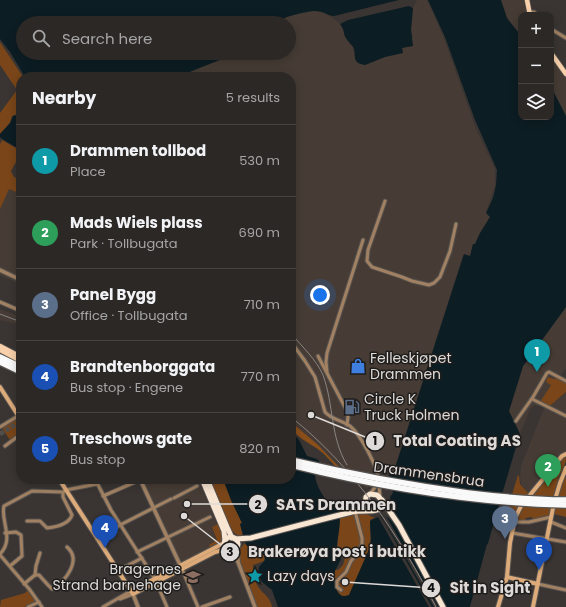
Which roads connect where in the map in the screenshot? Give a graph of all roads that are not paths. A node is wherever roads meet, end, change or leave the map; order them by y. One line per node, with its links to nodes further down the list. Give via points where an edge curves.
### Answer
1 (527, 0): 2 (main road)
2 (530, 12)
3 (554, 31): 4 (street)
4 (566, 38)
5 (554, 57): 6 (main road)
6 (566, 74)
7 (385, 201): 8 (street, via 368,250 368,261 372,267 412,281 428,285 440,277 450,251)
8 (456, 224)
9 (363, 240): 25 (street, via 327,353)
10 (0, 270): 11 (street)
11 (16, 278)
12 (0, 302): 13 (street)
13 (16, 309)
14 (0, 346): 17 (main road)
15 (296, 349): 33 (street, via 315,378 325,412)
16 (0, 350): 20 (main road)
17 (16, 354)
18 (318, 356): 25 (street)
19 (0, 357): 21 (highway); 23 (highway)
20 (16, 359)
21 (16, 361)
22 (0, 362): 24 (highway)
23 (16, 365)
24 (16, 370)
25 (327, 372): 33 (street, via 346,411)
26 (566, 381): 28 (street, via 547,373)
27 (1, 388): 29 (main road)
28 (532, 399): 30 (street); 32 (street)
29 (16, 412)
30 (566, 416)
31 (16, 420): 34 (street)
32 (516, 421)
33 (347, 425): 42 (street, via 362,442 377,471)
34 (0, 427)
35 (16, 438): 36 (street)
36 (5, 446)
37 (566, 454): 65 (main road, via 521,506)
38 (296, 461): 54 (highway, Drammensbrua, bridge, via 436,488 496,496)
39 (296, 466): 56 (highway, Drammensbrua, bridge, via 428,492)
40 (566, 468): 41 (main road)
41 (564, 478): 63 (main road, via 554,503)
42 (378, 482): 51 (street); 53 (street)
43 (62, 484): 50 (main road)
44 (97, 484): 50 (street); 52 (street)
45 (129, 484): 52 (street)
46 (142, 484): 57 (street)
47 (204, 484): 75 (highway, via 224,531)
48 (209, 484): 71 (highway, via 225,524)
49 (197, 486): 57 (street)
50 (65, 491): 64 (street, via 63,497 72,515 69,520 48,528 40,520); 68 (street, via 32,491 4,506 2,515); 72 (main road)
51 (370, 494): 53 (highway, via 376,494); 55 (highway, via 366,497)
52 (103, 496): 66 (street)
53 (380, 498): 58 (highway, via 381,505); 59 (highway)
54 (566, 500)
55 (365, 503): 60 (highway); 61 (highway)
56 (566, 505)
57 (154, 508): 66 (street); 70 (street)
58 (378, 509): 59 (highway); 60 (highway)
59 (385, 509): 107 (highway, via 401,529)
60 (369, 510): 61 (highway)
61 (355, 511): 74 (highway); 94 (street, via 362,544 346,572 337,581)
62 (210, 517): 70 (street)
63 (551, 520): 65 (street, via 549,517); 67 (street); 73 (main road)
64 (27, 521)
65 (514, 522): 69 (main road)
66 (120, 525): 72 (street); 81 (street)
67 (566, 528)
68 (5, 533): 83 (street, via 5,547); 86 (street, via 16,532 21,535 22,556)
69 (512, 533): 73 (street); 90 (main road)
70 (167, 538): 81 (street); 87 (street)
71 (234, 538): 74 (highway); 75 (highway, via 228,538); 78 (highway, via 238,543)
72 (97, 539): 88 (main road)
73 (548, 539): 76 (street); 93 (main road)
74 (244, 540): 78 (highway)
75 (225, 542): 79 (highway); 87 (main road)
76 (566, 542)
77 (67, 547): 89 (street, via 74,556 73,564 62,582 52,589)
78 (237, 547): 80 (highway); 85 (street)
79 (226, 549): 80 (highway); 87 (main road)
80 (232, 551): 85 (street)
81 (137, 552): 84 (street)
82 (40, 553): 89 (street)
83 (0, 556): 86 (street)
84 (142, 558): 88 (street); 91 (street)
85 (238, 562): 106 (street)
86 (10, 566): 92 (street)
87 (181, 567): 91 (main road); 104 (street)
88 (119, 570): 96 (main road)
89 (36, 575): 92 (street)
90 (507, 578): 93 (main road); 108 (main road)
91 (156, 581): 96 (main road); 103 (street)
92 (24, 584): 98 (street)
93 (538, 584): 95 (street); 109 (main road)
94 (341, 590)
95 (566, 590)
96 (132, 593): 101 (street); 102 (street)
97 (230, 597): 105 (street)
98 (39, 602): 99 (street); 100 (street)
99 (28, 607)
100 (42, 607)
101 (103, 607)
102 (138, 607)
103 (167, 607)
104 (198, 607)
105 (202, 607)
106 (255, 607)
107 (443, 607)
108 (498, 607)
109 (533, 607)

